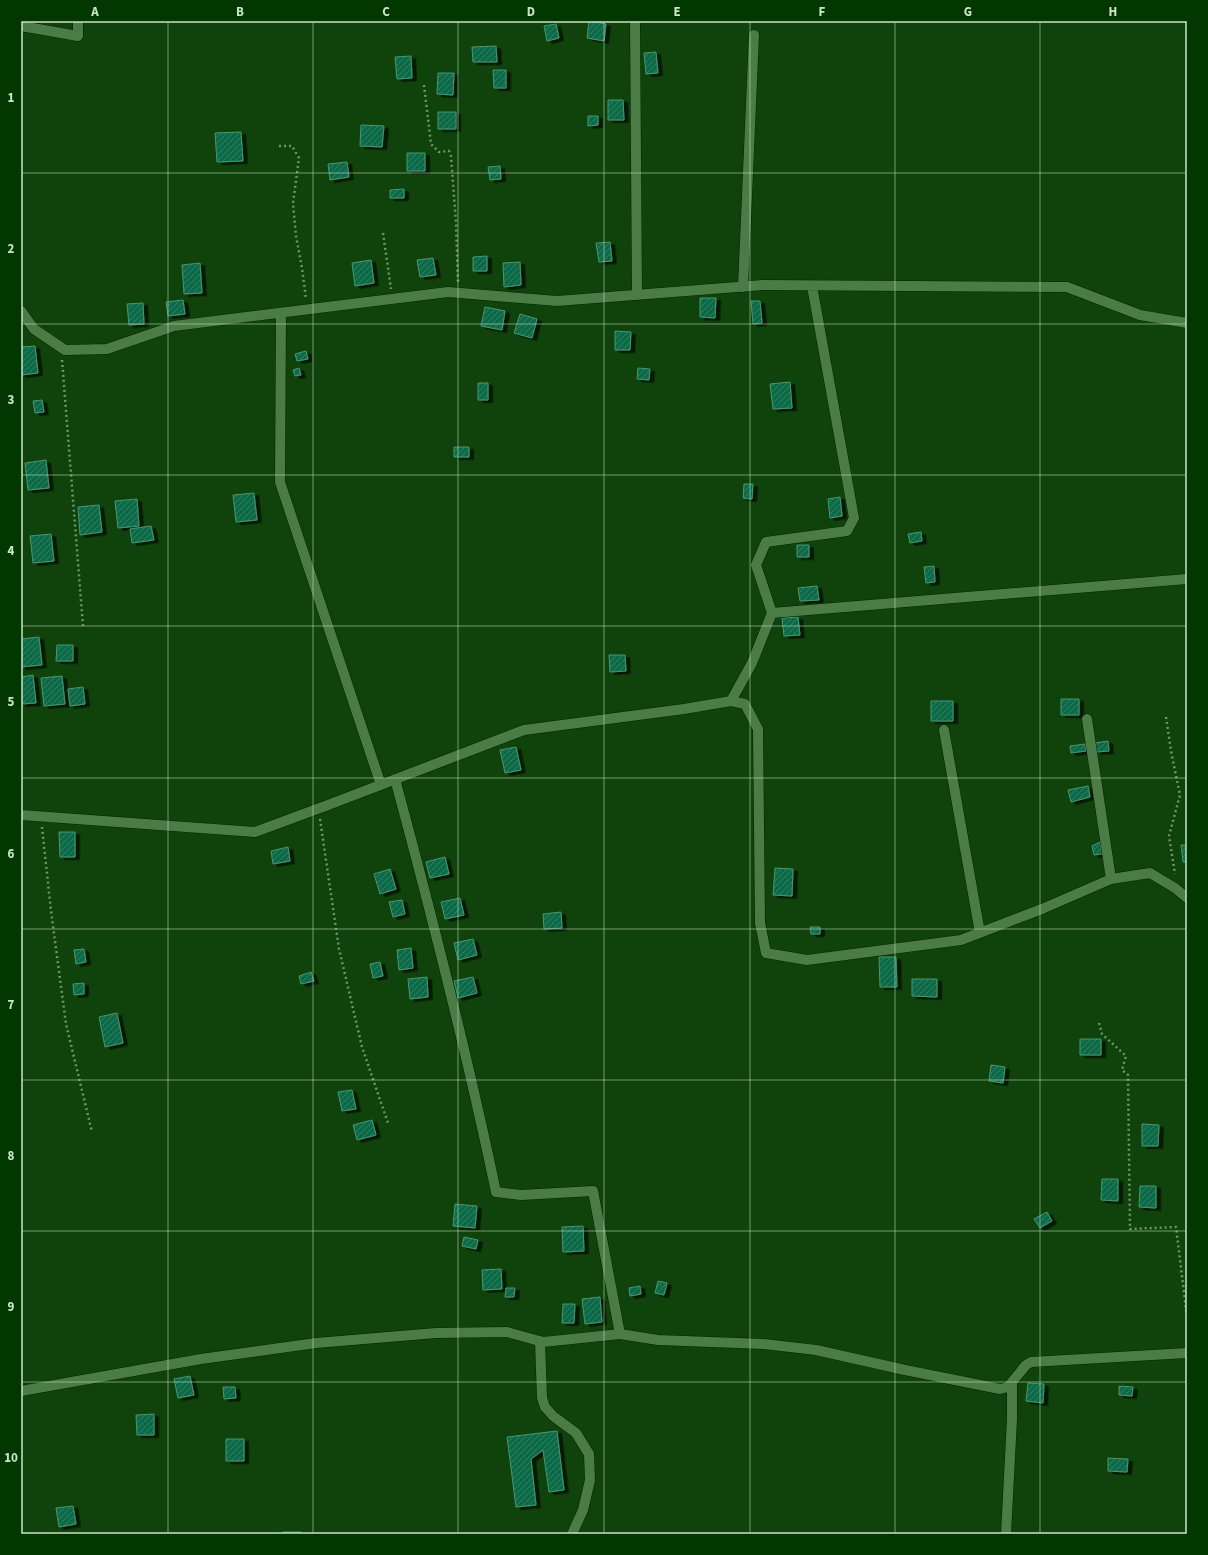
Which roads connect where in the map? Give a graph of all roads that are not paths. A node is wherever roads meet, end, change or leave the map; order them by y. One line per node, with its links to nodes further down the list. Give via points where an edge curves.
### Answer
1 (78, 21): 3 (street, via 78,36)
2 (635, 21): 7 (street)
3 (21, 26)
4 (754, 35): 6 (street)
5 (812, 286): 6 (street); 10 (street, via 1067,287 1140,315); 12 (street, via 854,518 847,531 766,542 756,565)
6 (743, 287): 7 (street)
7 (637, 295): 9 (street, via 557,301 448,292)
8 (21, 311): 9 (street, via 34,328 65,350 107,349 174,326)
9 (281, 313): 17 (street, via 280,482)
10 (1187, 323)
11 (1187, 579): 12 (street)
12 (772, 613): 13 (street, via 752,663)
13 (731, 701): 16 (street, via 524,730); 21 (street, via 745,704 758,729 760,923 766,953 807,960 961,940)
14 (1087, 719): 19 (street)
15 (944, 730): 21 (street)
16 (395, 779): 17 (street); 22 (street, via 475,1091 496,1192 521,1195 593,1191)
17 (381, 785): 18 (street, via 254,832)
18 (21, 815)
19 (1111, 879): 20 (street, via 1150,872); 21 (street)
20 (1187, 898)
21 (980, 933)
22 (620, 1334): 23 (street); 25 (street, via 658,1340 772,1344 816,1350 1000,1389 1008,1387)
23 (540, 1341): 26 (street, via 507,1332 436,1333 316,1343 201,1359); 27 (street, via 542,1398 545,1407 576,1433 588,1454 590,1480)
24 (1187, 1353): 25 (street, via 1032,1362 1026,1365)
25 (1012, 1382): 28 (street)
26 (21, 1391)
27 (572, 1534)
28 (1006, 1534)

